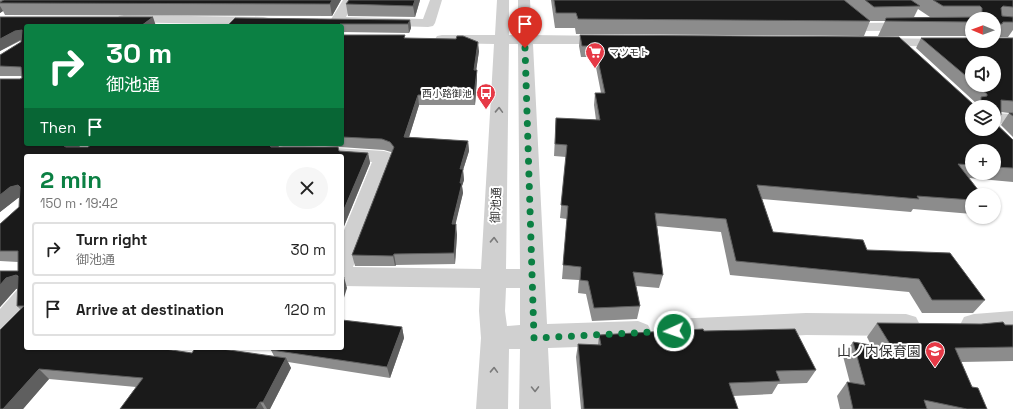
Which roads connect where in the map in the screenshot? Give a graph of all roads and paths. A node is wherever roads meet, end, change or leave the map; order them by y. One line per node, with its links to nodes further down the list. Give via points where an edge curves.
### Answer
1 (350, 0): 9 (street)
2 (436, 0): 9 (street, via 428,23)
3 (503, 0): 14 (street, 御池通)
4 (524, 0): 15 (street)
5 (912, 13): 11 (street)
6 (110, 19): 7 (street)
7 (278, 21)
8 (322, 21): 9 (street)
9 (337, 21)
10 (862, 26): 11 (street)
11 (930, 26): 12 (street)
12 (965, 26)
13 (427, 39): 14 (street)
14 (502, 40): 15 (street); 28 (street, 御池通, one-way to 14)
15 (524, 40): 16 (street); 29 (street)
16 (620, 40)
17 (859, 42): 18 (street)
18 (898, 42): 19 (street); 20 (street)
19 (959, 43)
20 (915, 58)
21 (1013, 119): 22 (street)
22 (1001, 124)
23 (285, 154): 24 (street, via 287,151)
24 (336, 154)
25 (344, 155): 26 (street, via 384,157)
26 (344, 260)
27 (344, 276): 28 (street)
28 (493, 278): 29 (street); 33 (street, 御池通, via 492,311)
29 (533, 279): 34 (street)
30 (24, 300): 32 (street)
31 (1013, 322): 34 (street, via 968,326 806,324)
32 (0, 328)
33 (495, 338): 34 (street); 35 (street, 御池通, one-way to 33)
34 (534, 338): 36 (street, one-way to 36)
35 (492, 409)
36 (535, 409)

